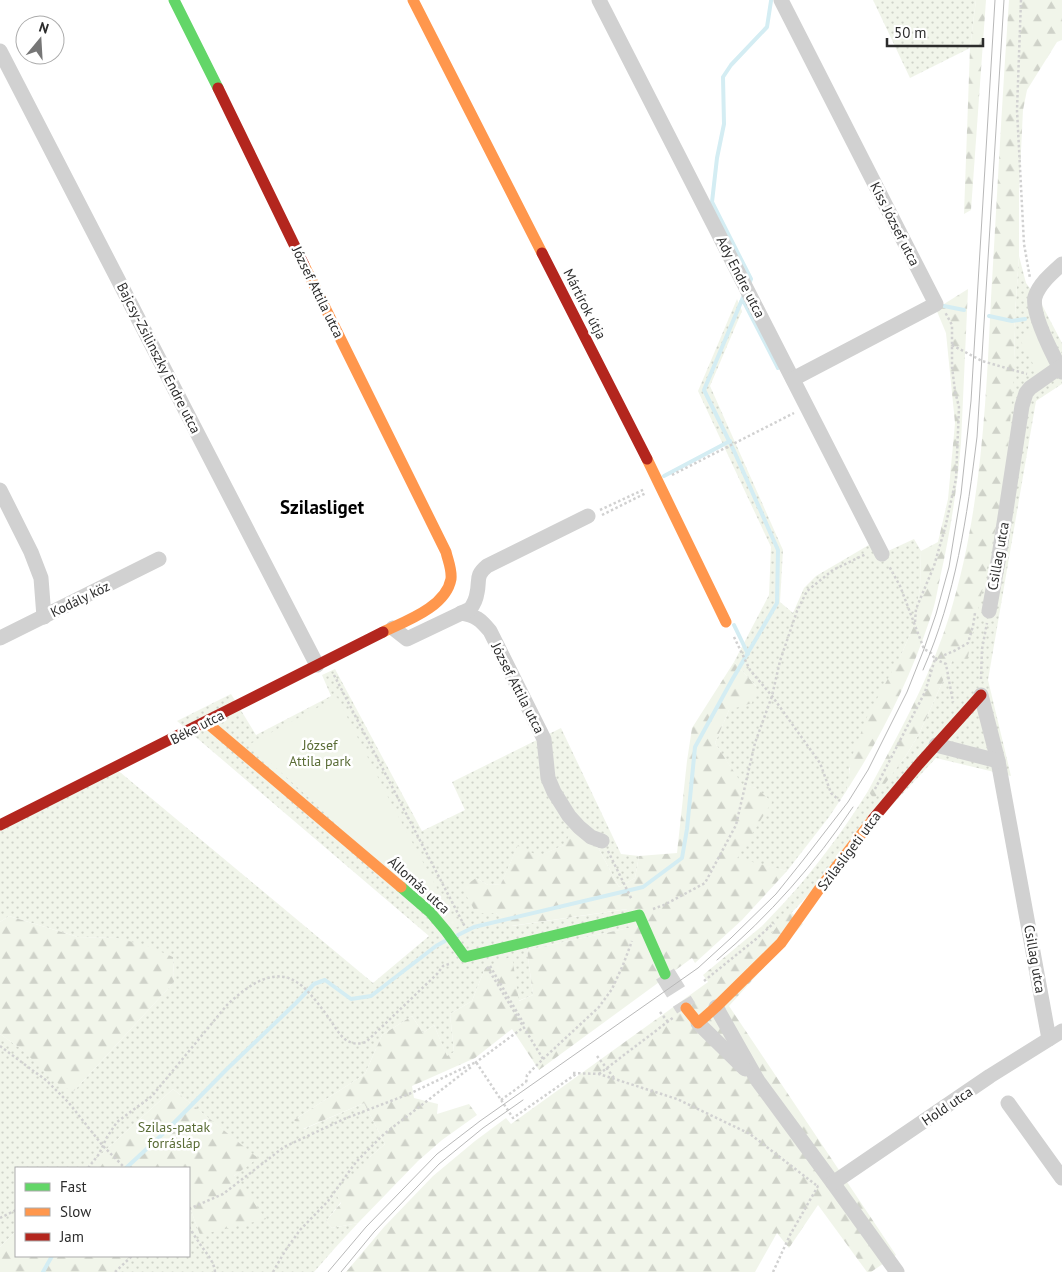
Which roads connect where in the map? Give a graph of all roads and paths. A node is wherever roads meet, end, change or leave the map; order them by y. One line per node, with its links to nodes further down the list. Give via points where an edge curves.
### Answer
1 (174, 0): 20 (street, József Attila utca, via 446,552 451,574)
2 (413, 0): 15 (street, Mártírok útja)
3 (599, 0): 13 (street, Ady Endre utca)
4 (781, 0): 9 (street, Kiss József utca)
5 (1021, 0): 8 (path, via 1018,110 1024,244)
6 (0, 51): 30 (street, Bajcsy-Zsilinszky Endre utca)
7 (1062, 264): 8 (street, via 1041,286)
8 (1035, 298): 11 (street, via 1039,322)
9 (936, 304): 10 (path, via 952,325); 13 (street)
10 (952, 345): 12 (path, via 982,361); 25 (path, via 959,407 956,479 946,528 916,609)
11 (1061, 369): 12 (street, Csillag utca)
12 (1043, 378): 21 (street, Csillag utca, via 1026,393 1022,406 999,556)
13 (793, 379): 14 (street, Ady Endre utca)
14 (807, 406): 15 (path); 18 (street, Ady Endre utca)
15 (660, 484): 17 (path); 17 (path); 24 (street, Mártírok útja)
16 (0, 490): 23 (street, via 41,578)
17 (594, 516): 22 (street, via 487,566 478,577 475,602)
18 (880, 551): 25 (path, via 900,586); 32 (path, via 832,570 807,591 780,661)
19 (159, 559): 23 (street, Kodály köz)
20 (448, 587): 26 (street, Béke utca, via 431,608)
21 (985, 609): 29 (path, via 974,613 968,643); 31 (path)
22 (461, 613): 26 (street, via 407,639); 40 (street, József Attila utca, via 481,620 490,631 544,740 548,778 561,805 586,833)
23 (44, 616): 27 (street, Kodály köz)
24 (726, 622)
25 (915, 623): 29 (path, via 924,649)
26 (394, 628): 30 (street, Béke utca)
27 (0, 638)
28 (742, 653): 32 (path, via 750,670)
29 (935, 659): 34 (path, via 946,664); 37 (path, via 925,692)
30 (322, 663): 33 (street, Béke utca); 44 (path)
31 (981, 695): 34 (street, Szilasligeti utca); 36 (street, Csillag utca)
32 (772, 696): 38 (path, via 820,763 832,793); 42 (path, via 755,743 736,825 704,884)
33 (206, 722): 39 (street, Béke utca); 46 (street, Állomás utca, via 430,912 465,957)
34 (957, 723): 35 (street, Szilasligeti utca)
35 (936, 745): 36 (street); 50 (street, Szilasligeti utca, via 878,813 781,942)
36 (998, 761): 55 (street, Csillag utca)
37 (875, 789)
38 (840, 801)
39 (0, 825)
40 (602, 841): 41 (path)
41 (632, 900)
42 (639, 915): 46 (street, Állomás utca); 48 (street)
43 (776, 920): 49 (path)
44 (463, 922)
45 (633, 938): 58 (path, via 612,989 600,1007)
46 (480, 952): 54 (path); 58 (path)
47 (443, 966): 66 (path, via 366,1042 360,1044 354,1044 339,1034 298,982 278,976 253,984 228,1005 152,1096 118,1122)
48 (665, 974)
49 (704, 981)
50 (716, 1007): 53 (street, Szilasligeti utca); 63 (street)
51 (686, 1008): 53 (street)
52 (660, 1012): 60 (path, via 668,1022)
53 (698, 1022): 63 (street)
54 (524, 1027): 58 (path); 59 (path)
55 (1056, 1035): 70 (street, Hold utca)
56 (0, 1046): 66 (path, via 47,1081)
57 (597, 1056): 60 (path)
58 (543, 1058): 64 (path, via 527,1075 526,1083)
59 (476, 1062): 64 (path); 72 (path, via 284,1147 223,1194); 79 (path, via 384,1134 356,1162 328,1201 300,1230)
60 (606, 1068): 61 (path); 62 (path)
61 (599, 1074): 62 (path); 64 (path, via 575,1073 513,1118)
62 (616, 1080): 71 (path, via 678,1098 750,1134)
63 (758, 1081): 70 (street)
64 (500, 1101)
65 (1008, 1103): 69 (street)
66 (103, 1146): 67 (path); 68 (path)
67 (89, 1167)
68 (124, 1167)
69 (1062, 1178)
70 (833, 1182): 71 (path); 81 (street)
71 (818, 1186): 80 (path)
72 (190, 1209)
73 (15, 1210): 74 (path)
74 (0, 1218)
75 (190, 1229): 78 (path, via 209,1256)
76 (131, 1257): 77 (path)
77 (115, 1272)
78 (215, 1272)
79 (273, 1272)
80 (773, 1272)
81 (897, 1272)

